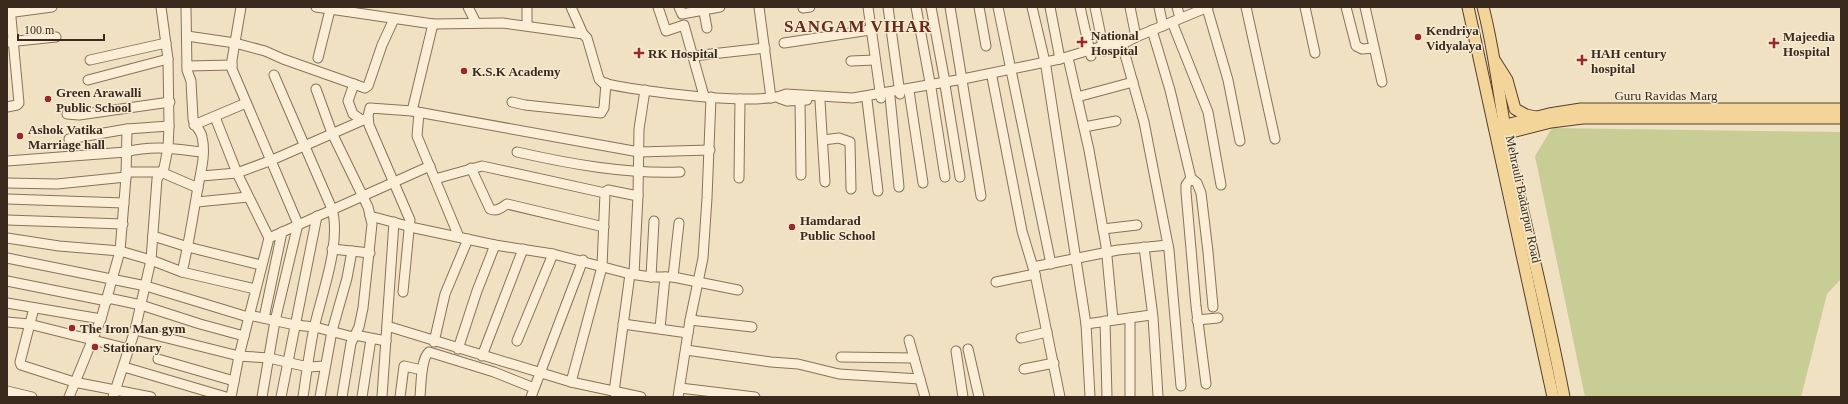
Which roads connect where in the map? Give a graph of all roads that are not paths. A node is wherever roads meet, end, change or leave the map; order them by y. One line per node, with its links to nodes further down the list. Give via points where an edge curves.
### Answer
1 (52, 7): 37 (street)
2 (161, 7): 54 (street)
3 (186, 7): 50 (street)
4 (241, 7): 55 (street)
5 (316, 7): 35 (street)
6 (468, 7): 41 (street)
7 (527, 7): 43 (street)
8 (571, 7): 49 (street)
9 (658, 7): 44 (street, via 666,31)
10 (720, 7): 36 (street)
11 (759, 7): 59 (street)
12 (810, 7): 34 (street)
13 (868, 7): 47 (street)
14 (888, 7): 89 (street)
15 (916, 7): 85 (street)
16 (931, 7): 84 (street)
17 (950, 7): 79 (street)
18 (979, 7): 58 (street)
19 (998, 7): 75 (street)
20 (1032, 7): 72 (street)
21 (1050, 7): 71 (street)
22 (1080, 7): 62 (street)
23 (1095, 7): 61 (street)
24 (1130, 7): 52 (street)
25 (1159, 7): 45 (street)
26 (1177, 7): 40 (street)
27 (1208, 7): 40 (street); 119 (street, via 1228,80)
28 (1246, 7): 117 (street)
29 (1305, 7): 63 (street)
30 (1346, 7): 60 (street, via 1356,46 1362,49)
31 (1365, 7): 60 (street)
32 (1468, 7): 114 (main road, Mehrauli Badarpur Road)
33 (1483, 7): 67 (main road, Mehrauli Badarpur Road)
34 (803, 8)
35 (336, 9): 39 (street); 65 (street)
36 (703, 9): 38 (street); 46 (street)
37 (9, 11): 53 (street)
38 (680, 11): 44 (street)
39 (394, 19): 42 (street); 83 (street, via 368,86 365,88)
40 (1176, 20): 45 (street); 147 (street, via 1208,112)
41 (476, 23): 42 (street); 43 (street)
42 (433, 24): 103 (street)
43 (526, 25): 49 (street)
44 (684, 25): 64 (street)
45 (1163, 26): 48 (street)
46 (707, 28)
47 (870, 30): 56 (street); 69 (street)
48 (1152, 30): 52 (street); 141 (street, via 1170,90)
49 (583, 34): 82 (street, via 587,38 599,79)
50 (187, 36): 55 (street); 74 (street)
51 (56, 37): 53 (street)
52 (1136, 37): 57 (street)
53 (10, 42): 101 (street, via 19,103)
54 (166, 42): 66 (street); 68 (street)
55 (235, 43): 73 (street); 83 (street)
56 (784, 43)
57 (1122, 44): 61 (street, via 1113,43); 80 (street)
58 (986, 46)
59 (765, 48): 64 (street); 92 (street)
60 (1374, 48): 81 (street)
61 (1103, 49): 62 (street)
62 (1090, 53): 71 (street)
63 (1315, 53)
64 (693, 56): 90 (street)
65 (318, 58)
66 (168, 59): 78 (street); 98 (street)
67 (1494, 59): 106 (main road, via 1507,80 1515,109); 114 (main road, Mehrauli Badarpur Road)
68 (90, 60)
69 (875, 60): 70 (street); 91 (street)
70 (851, 61)
71 (1064, 61): 72 (street); 93 (street)
72 (1045, 64): 75 (street); 191 (street)
73 (232, 65): 74 (street); 100 (street)
74 (187, 66): 110 (street, via 191,81)
75 (1010, 71): 77 (street); 79 (street); 194 (street)
76 (274, 75): 120 (street)
77 (992, 77): 79 (street); 197 (street, via 1022,231)
78 (88, 80)
79 (963, 80): 84 (street); 155 (street)
80 (1133, 82): 93 (street); 180 (street, via 1144,122)
81 (1382, 82)
82 (606, 83): 87 (street); 99 (street, via 604,108 601,114)
83 (354, 84): 108 (street, via 348,101 353,114)
84 (945, 84): 85 (street); 139 (street)
85 (931, 86): 88 (street); 89 (street); 138 (street)
86 (316, 89): 115 (street)
87 (645, 90): 90 (street); 126 (street, via 639,129)
88 (909, 91): 89 (street); 146 (street)
89 (899, 92): 91 (street)
90 (707, 96): 94 (street); 122 (street)
91 (884, 96): 92 (street, via 853,98 786,94); 96 (street); 148 (street)
92 (775, 98): 94 (street); 95 (street, via 787,101)
93 (1077, 98): 112 (street)
94 (740, 99): 140 (street)
95 (800, 100): 97 (street); 136 (street)
96 (867, 100): 97 (street); 151 (street)
97 (820, 101): 118 (street)
98 (170, 102): 104 (street, via 79,115); 111 (street)
99 (512, 102)
100 (246, 103): 105 (street); 127 (street)
101 (7, 107)
102 (1841, 109): 106 (main road, Guru Ravidas Marg, via 1581,109)
103 (415, 112): 108 (street, via 372,107 369,108); 126 (street); 129 (street, via 417,132)
104 (67, 114)
105 (215, 117): 110 (street); 134 (street)
106 (1536, 117): 114 (main road, Guru Ravidas Marg)
107 (1841, 118): 114 (main road, Guru Ravidas Marg, via 1583,118)
108 (365, 119): 115 (street); 143 (street)
109 (1116, 121): 112 (street)
110 (194, 125): 124 (street, via 201,133)
111 (169, 126): 113 (street); 121 (street)
112 (1084, 127): 172 (street)
113 (127, 129): 116 (street); 123 (street)
114 (1500, 131): 301 (main road, Mehrauli Badarpur Road); 302 (main road, Mehrauli Badarpur Road, via 1537,267)
115 (332, 133): 120 (street); 153 (street)
116 (69, 139)
117 (1275, 139)
118 (823, 140): 144 (street); 150 (street, via 839,138 850,142)
119 (1240, 141)
120 (304, 146): 127 (street); 160 (street)
121 (168, 148): 123 (street, via 145,147); 124 (street); 132 (street)
122 (710, 150): 126 (street); 204 (street)
123 (126, 152): 128 (street); 135 (street)
124 (203, 152): 137 (street)
125 (517, 152): 131 (street, via 567,163)
126 (639, 152): 131 (street)
127 (272, 160): 134 (street); 168 (street)
128 (7, 161)
129 (430, 166): 142 (street); 143 (street)
130 (471, 168): 142 (street); 152 (street, via 482,166); 171 (street, via 490,209 494,211 507,204)
131 (639, 171): 133 (street); 154 (street)
132 (161, 172): 135 (street); 149 (street); 174 (street, via 157,179)
133 (680, 172)
134 (237, 173): 137 (street); 156 (street)
135 (126, 175): 145 (street, via 57,184); 159 (street)
136 (801, 175)
137 (201, 176): 149 (street)
138 (945, 177)
139 (960, 177)
140 (740, 178)
141 (1191, 178): 213 (street, via 1197,183 1201,193); 222 (street, via 1186,185 1186,192)
142 (435, 179): 175 (street)
143 (395, 182): 153 (street); 170 (street, via 409,217)
144 (825, 182)
145 (7, 183)
146 (923, 183)
147 (1220, 185)
148 (899, 187)
149 (198, 188): 158 (street)
150 (851, 189)
151 (878, 191)
152 (605, 192): 154 (street, via 608,190); 171 (street)
153 (362, 195): 160 (street); 162 (street)
154 (638, 196): 199 (street)
155 (981, 196)
156 (248, 197): 158 (street); 177 (street)
157 (7, 199): 159 (street)
158 (197, 202): 182 (street)
159 (124, 203): 167 (street)
160 (332, 209): 161 (street); 184 (street, via 335,221)
161 (317, 216): 168 (street); 229 (street)
162 (370, 216): 165 (street); 188 (street)
163 (7, 220): 167 (street)
164 (654, 221): 200 (street)
165 (394, 222): 170 (street); 230 (street)
166 (679, 223): 201 (street)
167 (123, 224): 185 (street)
168 (298, 224): 173 (street); 223 (street)
169 (1137, 225): 172 (street)
170 (410, 227): 175 (street); 209 (street)
171 (604, 227): 196 (street)
172 (1103, 229): 187 (street)
173 (282, 232): 177 (street); 217 (street)
174 (153, 236): 182 (street); 192 (street)
175 (459, 237): 178 (street)
176 (7, 238): 185 (street, via 59,246)
177 (269, 238): 195 (street)
178 (468, 239): 179 (street); 246 (street, via 445,294)
179 (495, 245): 183 (street); 248 (street)
180 (1168, 245): 181 (street); 271 (street)
181 (1144, 247): 187 (street); 215 (street)
182 (188, 248): 195 (street); 198 (street)
183 (523, 248): 189 (street); 253 (street)
184 (332, 249): 186 (street); 231 (street)
185 (120, 251): 192 (street); 202 (street)
186 (352, 251): 188 (street); 235 (street)
187 (1107, 252): 191 (street); 224 (street)
188 (370, 253): 239 (street, via 362,314)
189 (553, 254): 193 (street); 245 (street)
190 (7, 258): 202 (street)
191 (1076, 258): 194 (street); 228 (street)
192 (151, 260): 198 (street); 206 (street)
193 (583, 260): 196 (street); 265 (street)
194 (1051, 264): 197 (street)
195 (261, 265): 207 (street)
196 (602, 266): 199 (street); 269 (street)
197 (1034, 271): 205 (street); 236 (street)
198 (182, 272): 207 (street)
199 (632, 274): 200 (street); 227 (street)
200 (651, 277): 201 (street)
201 (669, 277): 204 (street); 233 (street)
202 (112, 279): 206 (street); 210 (street)
203 (7, 281): 210 (street)
204 (698, 282): 208 (street); 221 (street)
205 (996, 282)
206 (146, 286): 212 (street); 216 (street)
207 (255, 289): 216 (street)
208 (738, 290)
209 (403, 292)
210 (107, 299): 212 (street); 220 (street)
211 (7, 303): 214 (street)
212 (141, 305): 234 (street); 238 (street)
213 (1213, 307)
214 (34, 308): 220 (street); 226 (street)
215 (1152, 315): 218 (street); 277 (street)
216 (249, 316): 217 (street); 238 (street)
217 (264, 318): 223 (street)
218 (1130, 318): 224 (street); 300 (street)
219 (1218, 318): 222 (street)
220 (101, 319): 242 (street)
221 (690, 320): 232 (street); 237 (street)
222 (1197, 320): 270 (street)
223 (275, 321): 229 (street); 255 (street)
224 (1109, 321): 228 (street); 299 (street)
225 (7, 322): 226 (street)
226 (29, 324): 242 (street); 268 (street, via 21,364)
227 (623, 324): 233 (street); 273 (street)
228 (1086, 324): 298 (street)
229 (295, 325): 231 (street); 258 (street)
230 (387, 326): 244 (street); 246 (street)
231 (315, 327): 235 (street); 262 (street)
232 (752, 327)
233 (660, 328): 237 (street)
234 (135, 330): 247 (street); 252 (street)
235 (332, 331): 239 (street); 260 (street)
236 (1047, 332): 240 (street); 259 (street)
237 (688, 333): 250 (street)
238 (244, 336): 252 (street)
239 (354, 336): 241 (street); 287 (street)
240 (1021, 338)
241 (371, 339): 244 (street); 288 (street)
242 (93, 340): 247 (street); 268 (street)
243 (909, 340): 256 (street)
244 (386, 341): 289 (street)
245 (517, 341)
246 (434, 342): 248 (street)
247 (129, 349): 261 (street)
248 (458, 349): 253 (street)
249 (968, 349): 296 (street)
250 (686, 350): 266 (street, via 798,364 838,374); 276 (street)
251 (956, 351): 295 (street)
252 (239, 356): 255 (street); 267 (street)
253 (482, 356): 265 (street)
254 (841, 357): 256 (street)
255 (268, 358): 258 (street); 283 (street)
256 (914, 358): 266 (street)
257 (158, 359): 267 (street)
258 (287, 361): 262 (street); 284 (street)
259 (1054, 363): 263 (street); 297 (street)
260 (325, 366): 262 (street); 286 (street)
261 (124, 367): 274 (street); 281 (street)
262 (308, 367): 285 (street)
263 (1024, 369)
264 (422, 370): 275 (street, via 426,353 431,352 494,372); 290 (street, via 404,366); 291 (street)
265 (540, 372): 269 (street); 275 (street)
266 (920, 379): 294 (street)
267 (234, 380): 282 (street)
268 (74, 382): 274 (street); 279 (street)
269 (571, 382): 273 (street)
270 (1206, 384)
271 (1181, 386)
272 (7, 391): 278 (street)
273 (614, 392): 292 (street)
274 (115, 393): 280 (street)
275 (532, 393)
276 (679, 393): 293 (street)
277 (1158, 396)
278 (32, 397)
279 (69, 397)
280 (151, 397)
281 (226, 397)
282 (232, 397)
283 (262, 397)
284 (280, 397)
285 (303, 397)
286 (320, 397)
287 (342, 397)
288 (362, 397)
289 (382, 397)
290 (400, 397)
291 (420, 397)
292 (641, 397)
293 (755, 397)
294 (925, 397)
295 (963, 397)
296 (978, 397)
297 (1060, 397)
298 (1090, 397)
299 (1107, 397)
300 (1130, 397)
301 (1553, 397)
302 (1564, 397)

